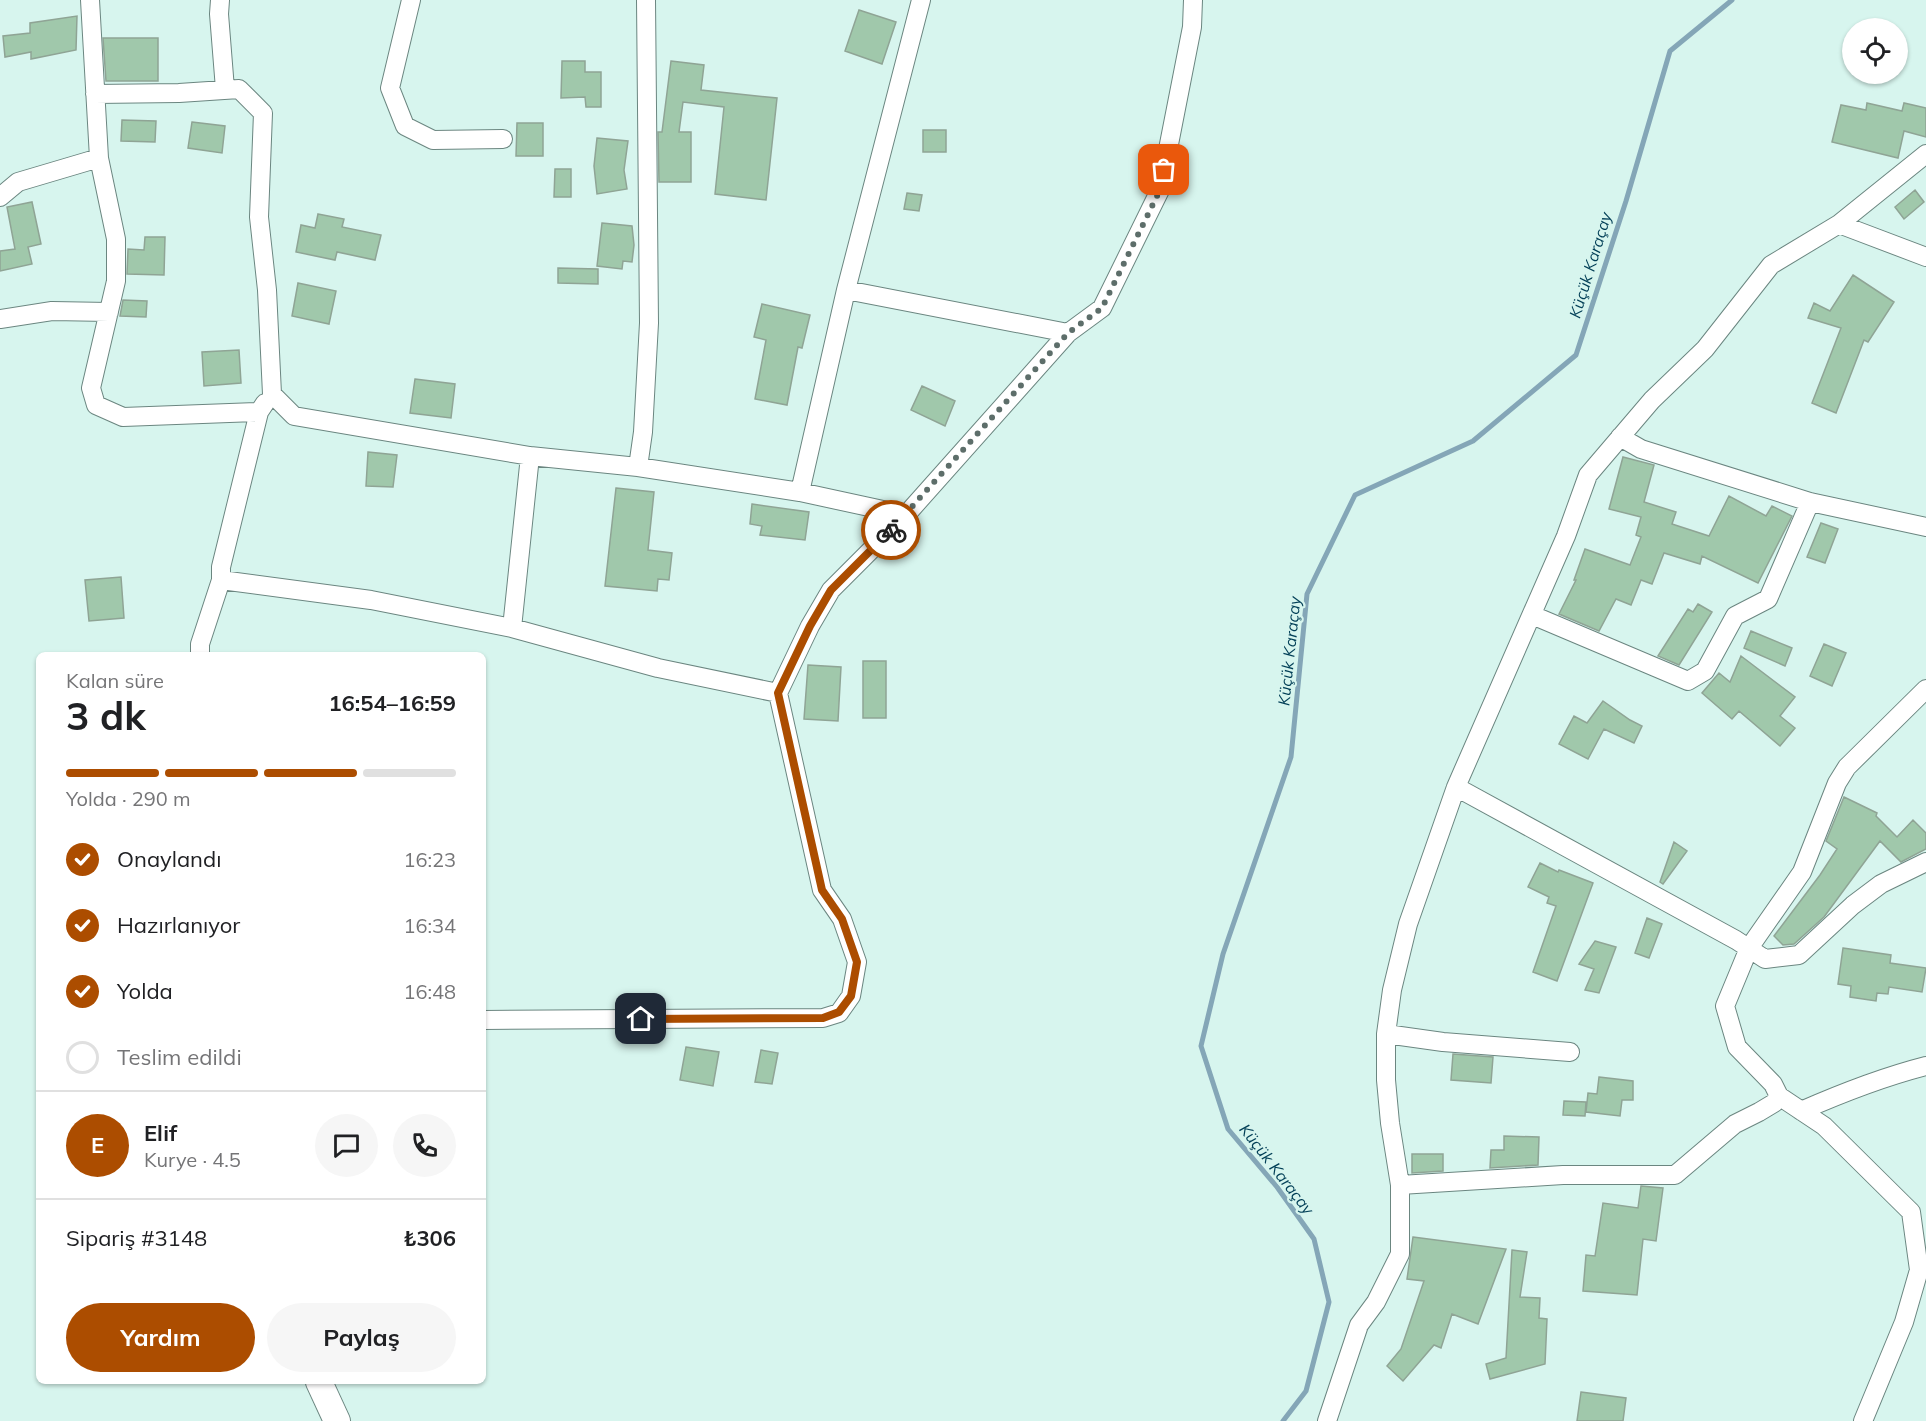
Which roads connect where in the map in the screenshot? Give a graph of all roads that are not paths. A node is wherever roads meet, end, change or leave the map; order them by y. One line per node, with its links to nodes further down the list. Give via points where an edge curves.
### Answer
1 (90, 0): 8 (street)
2 (220, 0): 7 (street)
3 (411, 0): 9 (street, via 390,88 405,126 433,140)
4 (646, 0): 23 (street, via 649,323)
5 (1193, 0): 18 (street, via 1192,27 1160,190 1102,308)
6 (924, 1): 15 (street)
7 (225, 89): 8 (street); 19 (street, via 239,89 263,113 259,217)
8 (94, 94): 11 (street)
9 (503, 139)
10 (1926, 154): 13 (street)
11 (99, 158): 12 (street, via 18,182); 16 (street, via 116,239 117,281)
12 (0, 197)
13 (1839, 224): 14 (street); 21 (street, via 1771,265 1705,349)
14 (1926, 257)
15 (846, 290): 18 (street); 24 (street)
16 (109, 312): 17 (street, via 52,311); 20 (street, via 91,388 96,405 123,417)
17 (0, 319)
18 (1068, 333): 26 (street)
19 (272, 394): 20 (street); 22 (street, via 294,416)
20 (259, 412): 28 (street)
21 (1620, 437): 25 (street, via 1641,449); 29 (street, via 1588,475)
22 (530, 456): 23 (street); 30 (street)
23 (638, 467): 24 (street)
24 (800, 492): 26 (street)
25 (1810, 502): 27 (street); 29 (street, via 1768,599 1735,616 1705,671 1688,681)
26 (906, 515): 33 (street, via 831,590)
27 (1926, 527)
28 (221, 580): 30 (street, via 372,600); 31 (street)
29 (1532, 615): 34 (street)
30 (512, 628): 33 (street, via 658,668)
31 (200, 652)
32 (1926, 688): 36 (street, via 1847,767 1802,872)
33 (778, 693): 37 (street, via 822,890 842,919 857,962 851,996 839,1012 823,1018)
34 (1456, 787): 36 (street); 38 (street, via 1408,924)
35 (1926, 862): 36 (street, via 1881,884 1799,955 1765,959)
36 (1749, 948): 41 (street, via 1725,1006 1737,1047 1773,1084)
37 (486, 1020)
38 (1386, 1034): 39 (street); 43 (street, via 1386,1080)
39 (1570, 1052)
40 (1926, 1066): 42 (street, via 1852,1089)
41 (1779, 1096): 42 (street); 43 (street, via 1774,1104 1735,1124 1675,1175 1563,1175)
42 (1801, 1111): 47 (street, via 1824,1126 1911,1212 1919,1270 1904,1322)
43 (1400, 1185): 46 (street, via 1400,1254 1376,1302 1359,1325)
44 (320, 1384): 45 (street)
45 (337, 1421)
46 (1327, 1421)
47 (1863, 1421)

